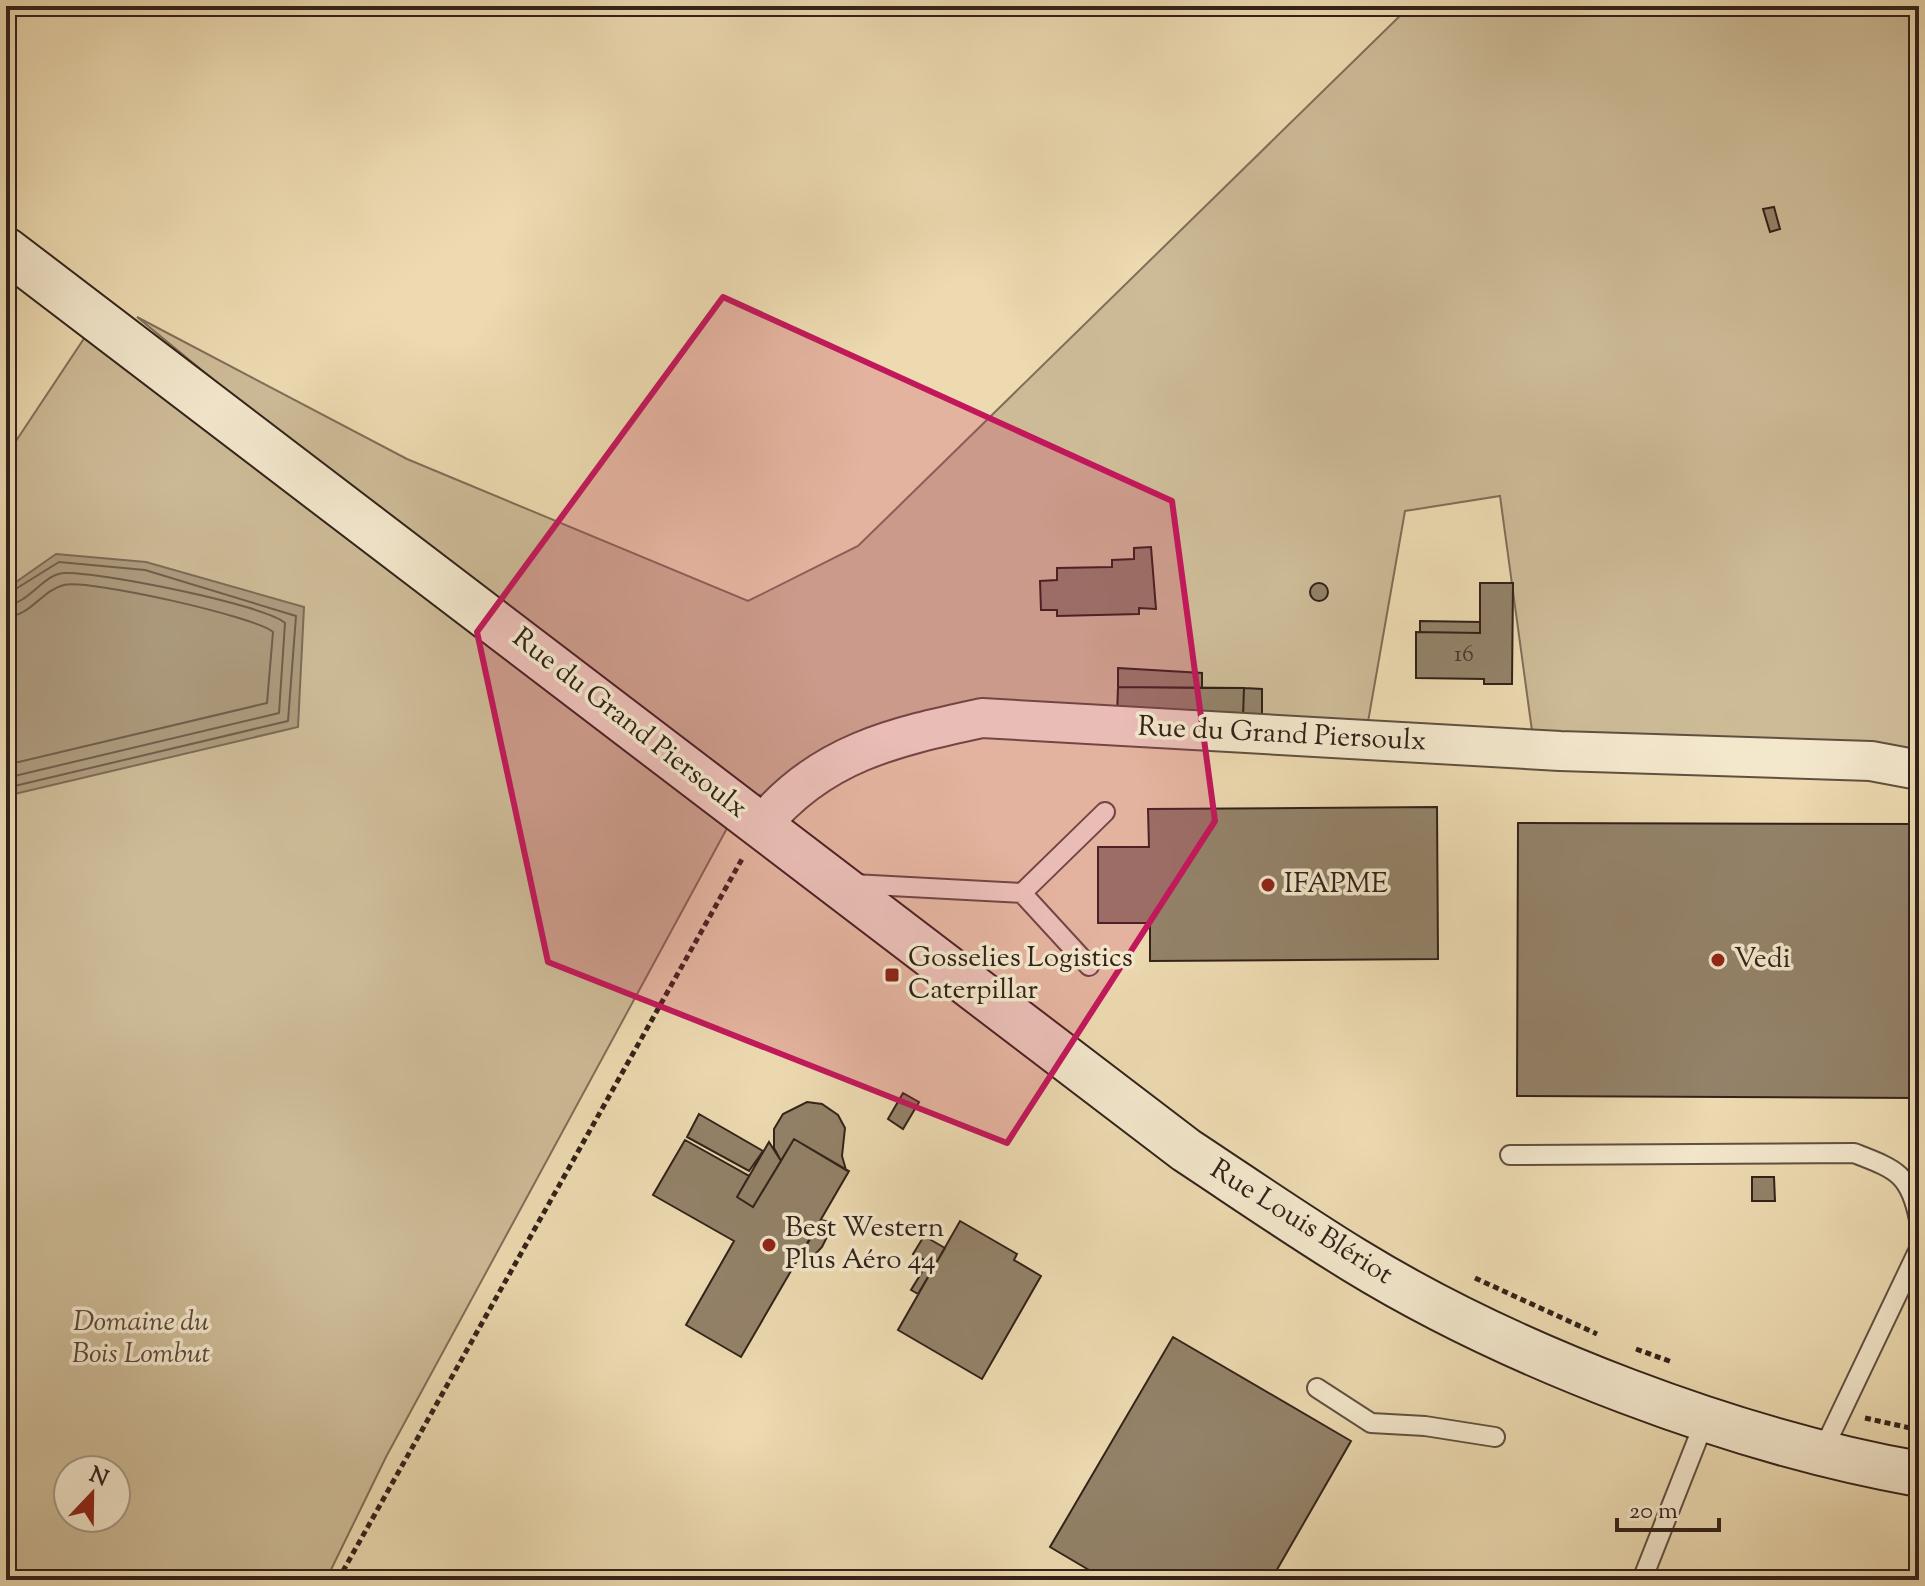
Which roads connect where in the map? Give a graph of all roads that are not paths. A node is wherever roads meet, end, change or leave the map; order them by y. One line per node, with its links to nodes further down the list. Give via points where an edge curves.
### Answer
1 (6, 250): 4 (street, Rue du Grand Piersoulx)
2 (1919, 770): 4 (street, Rue du Grand Piersoulx, via 1871,761 1560,751 982,718 903,735 825,767 785,795)
3 (1105, 812): 6 (lane)
4 (761, 826): 5 (street, Rue Louis Blériot)
5 (835, 883): 6 (lane); 12 (street, Rue Louis Blériot, via 1186,1150 1356,1261 1470,1322)
6 (1022, 893): 7 (lane)
7 (1089, 966)
8 (1510, 1155): 9 (lane, via 1854,1153 1899,1171 1915,1198)
9 (1919, 1220)
10 (1919, 1249): 14 (lane)
11 (1317, 1388): 13 (lane, via 1371,1423)
12 (1706, 1418): 14 (street, Rue Louis Blériot); 16 (lane)
13 (1495, 1437)
14 (1822, 1452): 15 (street, Rue Louis Blériot)
15 (1919, 1474)
16 (1642, 1580)

